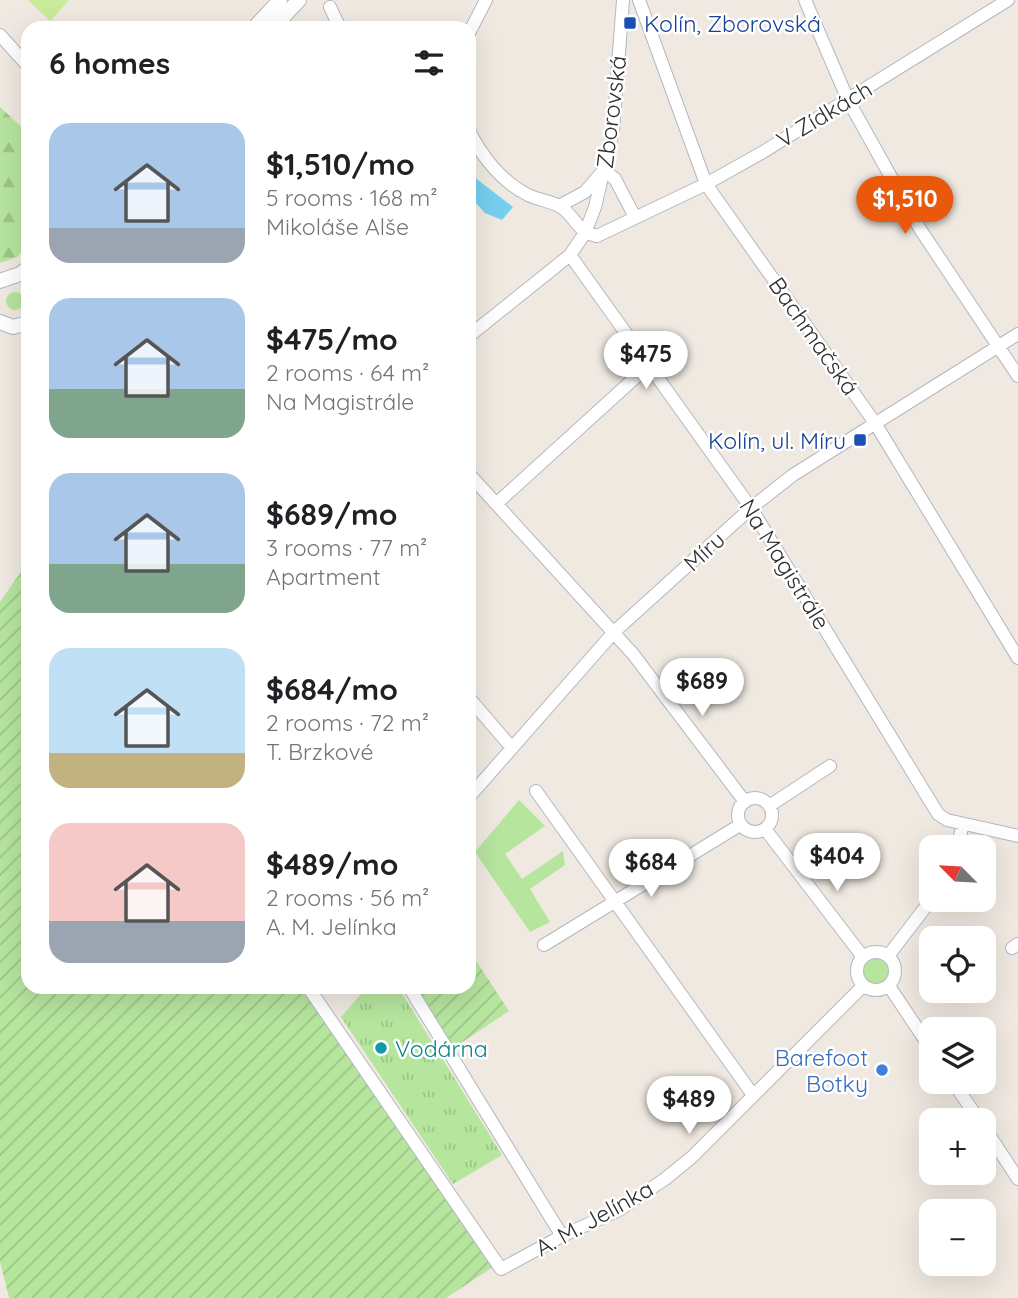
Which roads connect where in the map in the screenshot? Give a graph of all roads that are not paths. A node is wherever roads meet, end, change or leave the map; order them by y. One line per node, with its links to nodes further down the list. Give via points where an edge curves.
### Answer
1 (280, 0): 9 (street)
2 (299, 0): 10 (street)
3 (486, 0): 12 (street)
4 (623, 0): 17 (street, Zborovská, via 613,131)
5 (639, 0): 18 (street, Bachmačská)
6 (805, 0): 15 (street)
7 (1008, 0): 15 (street, V Zídkách)
8 (330, 7): 11 (street)
9 (260, 21)
10 (280, 21)
11 (337, 21)
12 (475, 21)
13 (0, 35): 14 (street)
14 (21, 58)
15 (848, 100): 18 (street, V Zídkách); 29 (street, via 920,229)
16 (476, 140): 19 (street, via 513,186)
17 (604, 170): 19 (street, via 584,192); 20 (street, via 615,179); 21 (street, Zborovská)
18 (706, 184): 20 (street, V Zídkách); 32 (street, Bachmačská)
19 (559, 206): 21 (street)
20 (635, 217): 21 (street, V Zídkách, via 597,236)
21 (585, 233): 22 (street, Zborovská)
22 (570, 255): 26 (street, Zborovská); 30 (street, Na Magistrále)
23 (0, 322): 24 (street)
24 (21, 325)
25 (21, 325): 28 (street)
26 (476, 326)
27 (1018, 334): 29 (street, Míru)
28 (0, 338)
29 (1001, 347): 31 (street); 32 (street, Míru)
30 (648, 366): 34 (street); 35 (street, Na Magistrále)
31 (1018, 376)
32 (875, 423): 35 (street, Míru); 37 (street, Bachmačská)
33 (476, 482): 34 (street)
34 (496, 504): 36 (street)
35 (751, 508): 36 (street, Míru); 45 (street, Na Magistrále, via 938,814)
36 (614, 632): 39 (street, Míru); 43 (street)
37 (1018, 658)
38 (476, 706): 39 (street)
39 (512, 748): 41 (street, Míru)
40 (830, 766): 44 (street)
41 (476, 789)
42 (536, 791): 50 (street)
43 (745, 802): 44 (street, via 758,799); 46 (street, via 738,815)
44 (769, 806): 47 (street, via 771,821)
45 (963, 824): 48 (street); 49 (street, Na Magistrále)
46 (740, 825): 47 (street, via 752,832); 50 (street)
47 (765, 829): 54 (street)
48 (960, 835)
49 (1018, 836)
50 (615, 902): 52 (street); 60 (street)
51 (922, 912): 53 (street)
52 (544, 945)
53 (888, 956): 54 (street, via 876,952); 56 (street, via 896,971)
54 (863, 957): 55 (street, via 857,972)
55 (863, 985): 56 (street, via 876,991); 60 (street, A. M. Jelínka)
56 (889, 986): 59 (street)
57 (313, 994): 63 (street, A. M. Jelínka, via 501,1269)
58 (413, 994): 63 (street)
59 (919, 1031)
60 (753, 1095): 63 (street, A. M. Jelínka, via 665,1179 619,1210)
61 (996, 1146): 62 (street)
62 (1018, 1180)
63 (562, 1236)

